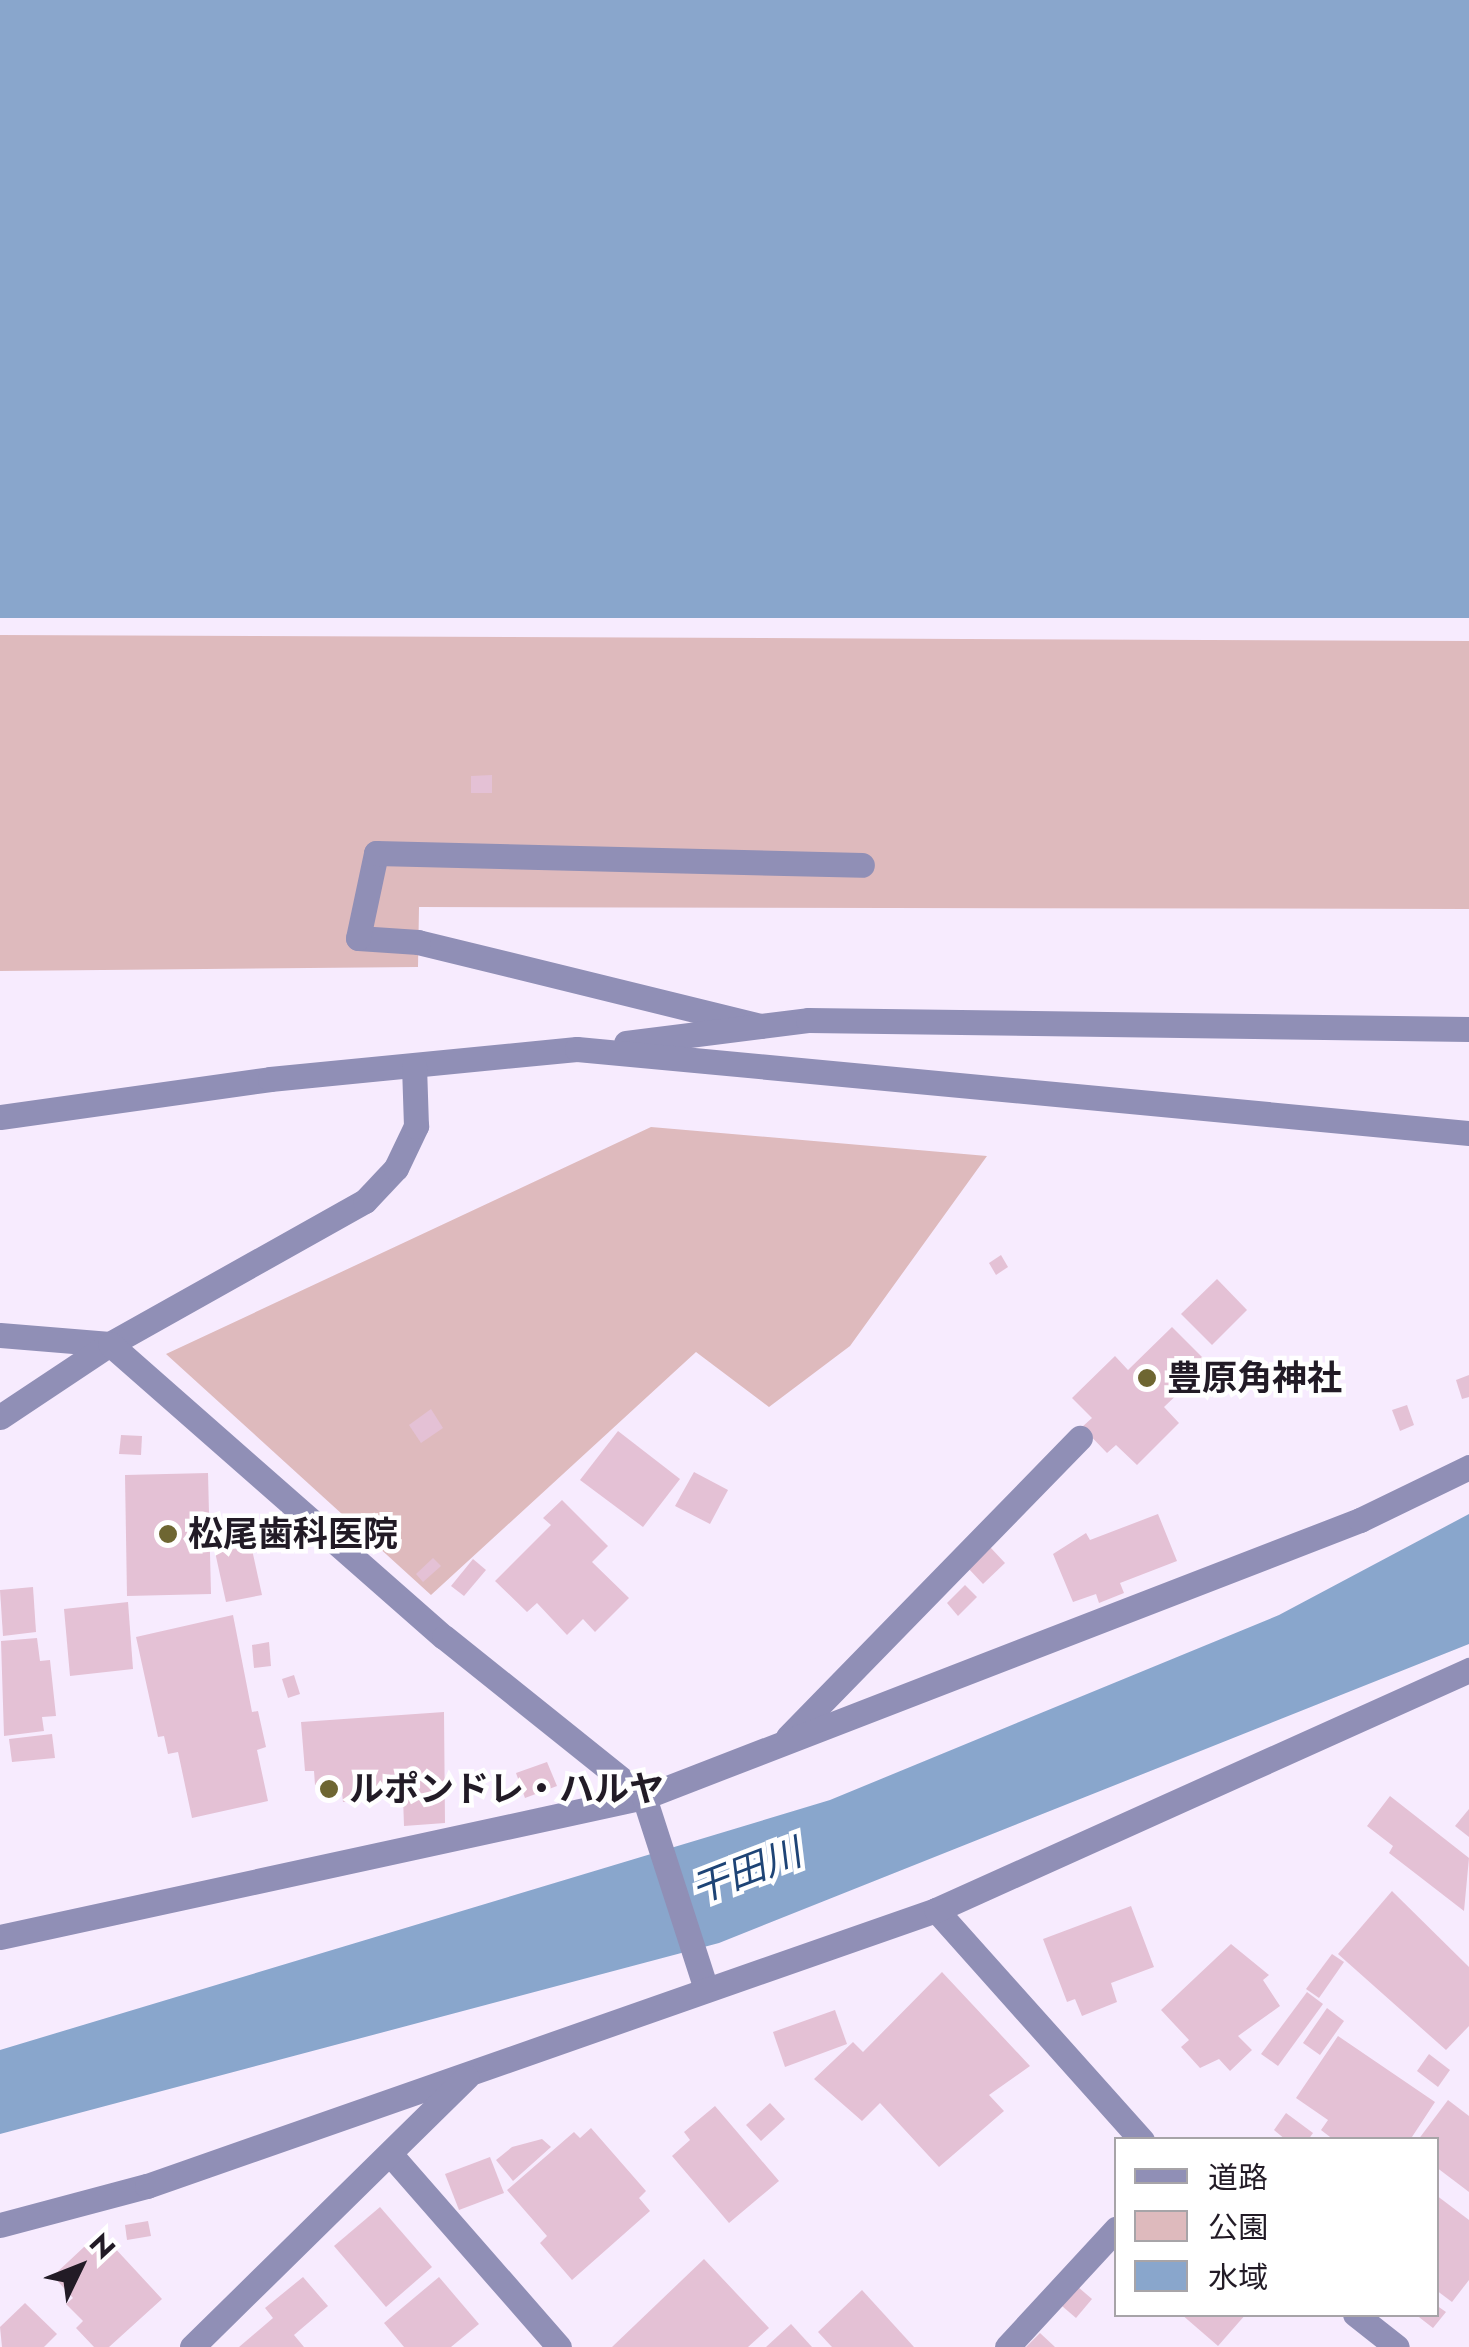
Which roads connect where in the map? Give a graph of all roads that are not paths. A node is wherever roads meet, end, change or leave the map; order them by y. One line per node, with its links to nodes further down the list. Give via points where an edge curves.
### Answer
1 (862, 865): 2 (street, via 376,854 358,938 418,942)
2 (760, 1026): 3 (street, via 808,1020); 4 (street)
3 (1469, 1030)
4 (577, 1050): 5 (street); 7 (street)
5 (414, 1066): 6 (street); 9 (street, via 416,1126 396,1168 365,1200)
6 (0, 1117)
7 (1469, 1133)
8 (0, 1335): 9 (street)
9 (110, 1344): 10 (street); 15 (street)
10 (0, 1417)
11 (1080, 1438): 14 (street)
12 (1469, 1467): 14 (street, via 1360,1520)
13 (1469, 1670): 16 (street)
14 (781, 1744): 15 (street)
15 (648, 1808): 17 (street); 18 (street)
16 (936, 1910): 18 (street); 20 (street)
17 (0, 1937)
18 (703, 1980): 19 (street)
19 (471, 2074): 21 (street); 22 (street, via 148,2186)
20 (1139, 2137)
21 (392, 2155): 25 (street); 26 (street)
22 (0, 2225)
23 (1114, 2231): 27 (street)
24 (1359, 2317): 28 (street)
25 (192, 2347)
26 (559, 2347)
27 (1007, 2347)
28 (1397, 2347)

